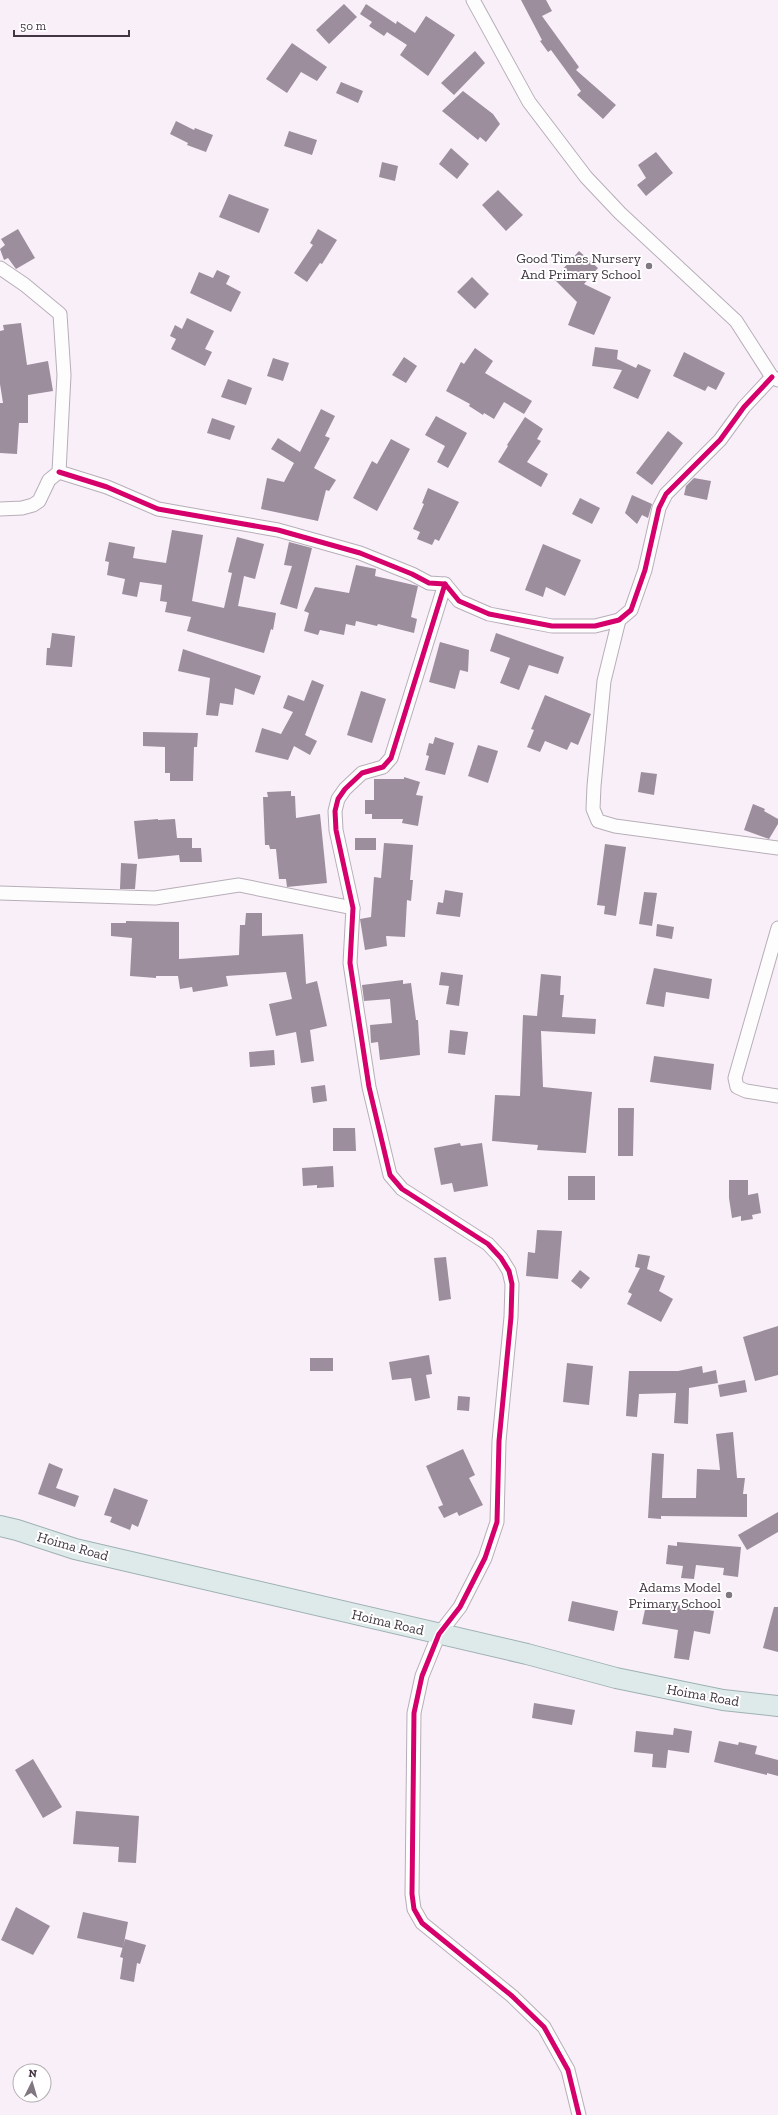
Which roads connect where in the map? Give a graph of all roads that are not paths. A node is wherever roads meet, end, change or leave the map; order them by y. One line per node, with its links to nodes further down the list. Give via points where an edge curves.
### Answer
1 (473, 0): 3 (street, via 529,102 586,177 620,213 736,321)
2 (0, 268): 4 (street, via 60,314 64,375)
3 (775, 379): 7 (street, via 744,407 720,440 666,494 659,508 645,570 631,610)
4 (59, 472): 5 (street, via 49,480 39,501 33,505); 6 (street, via 107,487 158,509 278,530 360,554 412,574 429,584)
5 (0, 509)
6 (445, 584): 7 (street, via 459,601 489,614 552,626 595,626); 10 (street, via 391,758 383,767 362,773 345,788 338,799 335,811 336,830)
7 (619, 620): 8 (street, via 602,696 594,786 594,809 598,821 615,826)
8 (778, 848)
9 (0, 893): 10 (street, via 155,898 239,885)
10 (353, 908): 14 (street, via 350,963 369,1088 390,1175 402,1189 488,1244 509,1271 512,1284 499,1441 497,1522 485,1558 460,1608)
11 (778, 928): 12 (street, via 735,1078 737,1087 746,1091)
12 (778, 1096)
13 (0, 1526): 14 (main road, Hoima Road, via 75,1549)
14 (439, 1634): 15 (main road, Hoima Road, via 616,1678 723,1700); 16 (street, via 422,1676 414,1713 411,1880 414,1909 422,1923 512,1996 544,2027 568,2070)
15 (778, 1706)
16 (579, 2115)

